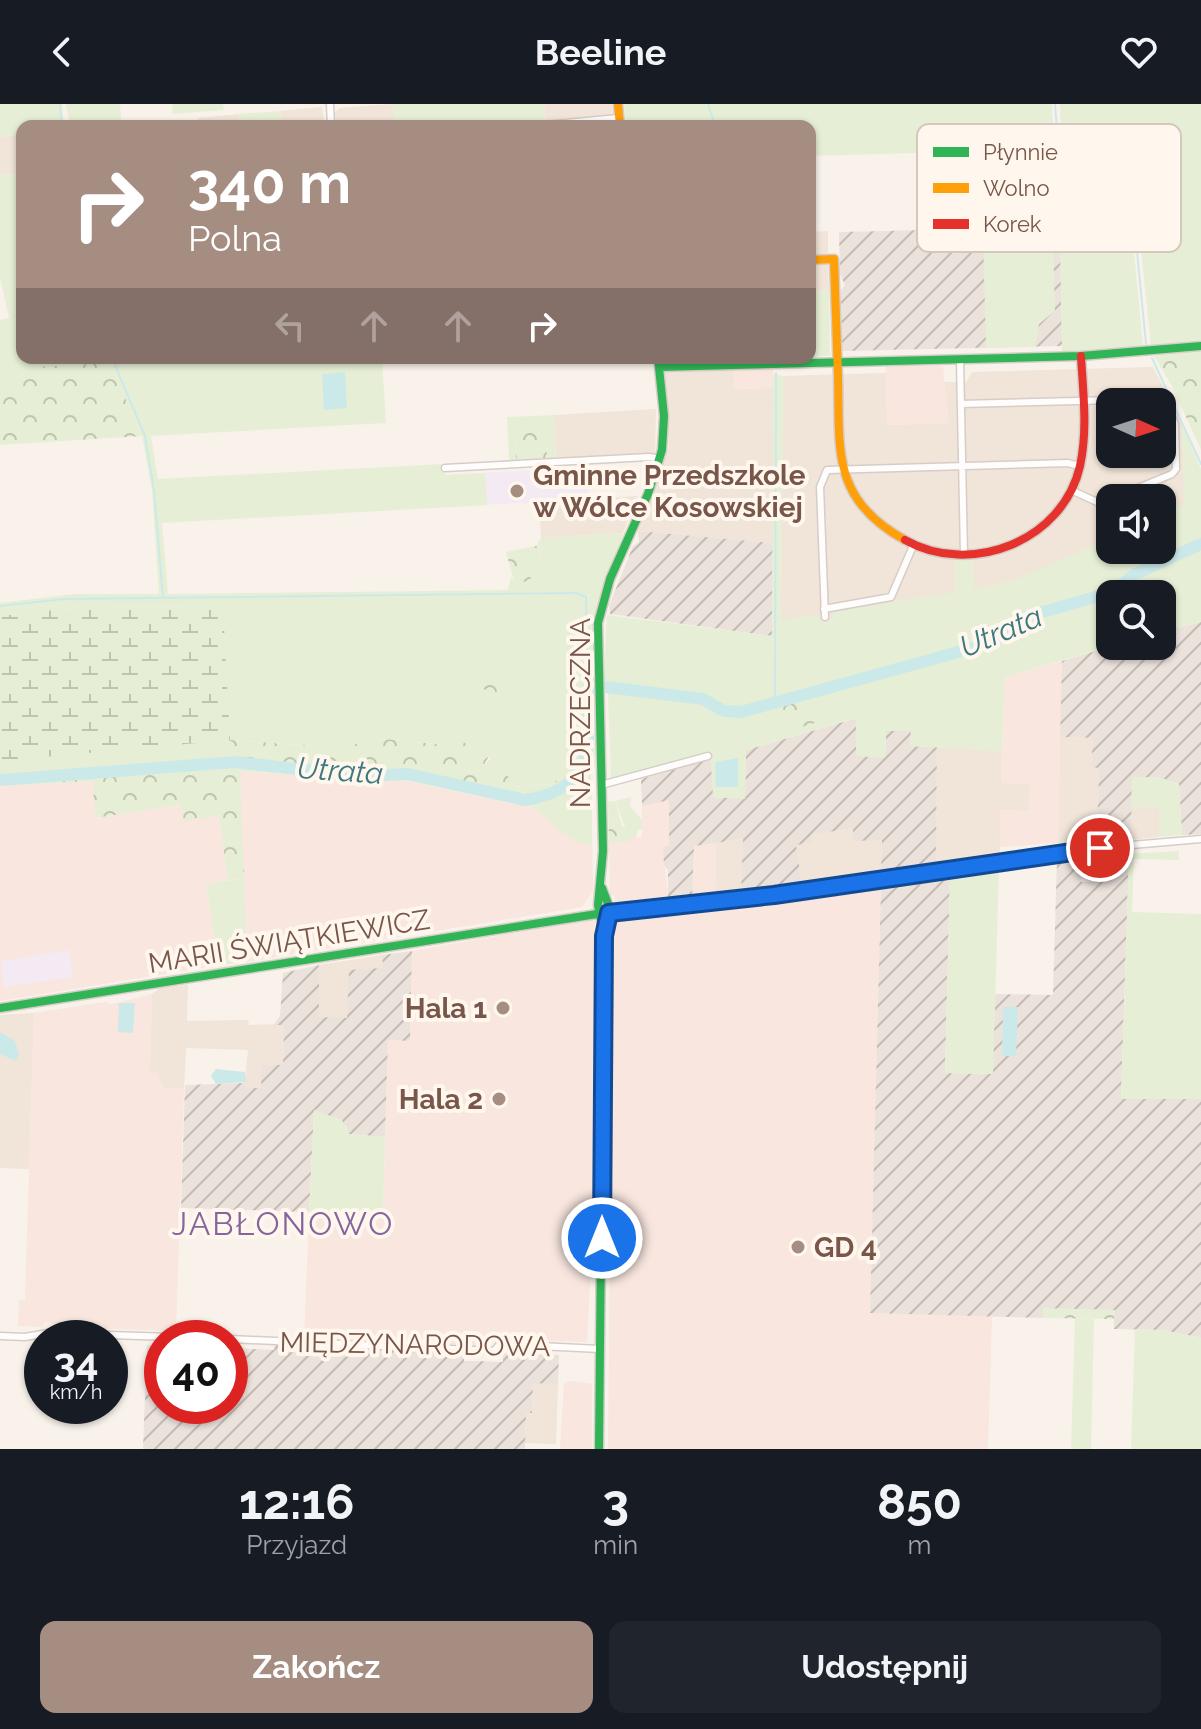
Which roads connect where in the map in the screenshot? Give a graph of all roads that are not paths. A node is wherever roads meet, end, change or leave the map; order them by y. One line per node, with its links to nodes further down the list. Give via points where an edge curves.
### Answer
1 (816, 260): 6 (street, via 834,259)
2 (1201, 346): 3 (street)
3 (1081, 356): 4 (street); 8 (street)
4 (960, 360): 6 (street); 9 (street)
5 (816, 362): 6 (street)
6 (837, 362): 14 (street)
7 (658, 364): 10 (street, NADRZECZNA, via 664,431)
8 (1083, 401): 9 (street); 12 (street); 15 (street, via 1165,402 1177,434 1176,469)
9 (961, 404): 11 (street)
10 (660, 459): 13 (street); 21 (street, NADRZECZNA, via 599,615)
11 (962, 466): 12 (street); 14 (street); 19 (street)
12 (1079, 466): 16 (street)
13 (445, 468)
14 (841, 468): 18 (street, via 867,513); 18 (street, via 827,470 821,480 824,613 889,599)
15 (1148, 484)
16 (1071, 490): 17 (street); 19 (street, via 1054,516 1024,539)
17 (1096, 502)
18 (913, 546): 19 (street)
19 (964, 555)
20 (708, 756): 21 (street)
21 (601, 785): 23 (street, NADRZECZNA)
22 (1201, 839): 23 (street, via 1029,856 774,895 629,912)
23 (603, 910): 24 (street, MARII ŚWIĄTKIEWICZ); 28 (street, NADRZECZNA)
24 (0, 1008)
25 (0, 1336): 26 (street)
26 (144, 1336)
27 (248, 1340): 28 (street, MIĘDZYNARODOWA, via 494,1351 500,1344)
28 (600, 1349): 29 (street, NADRZECZNA)
29 (599, 1449)

